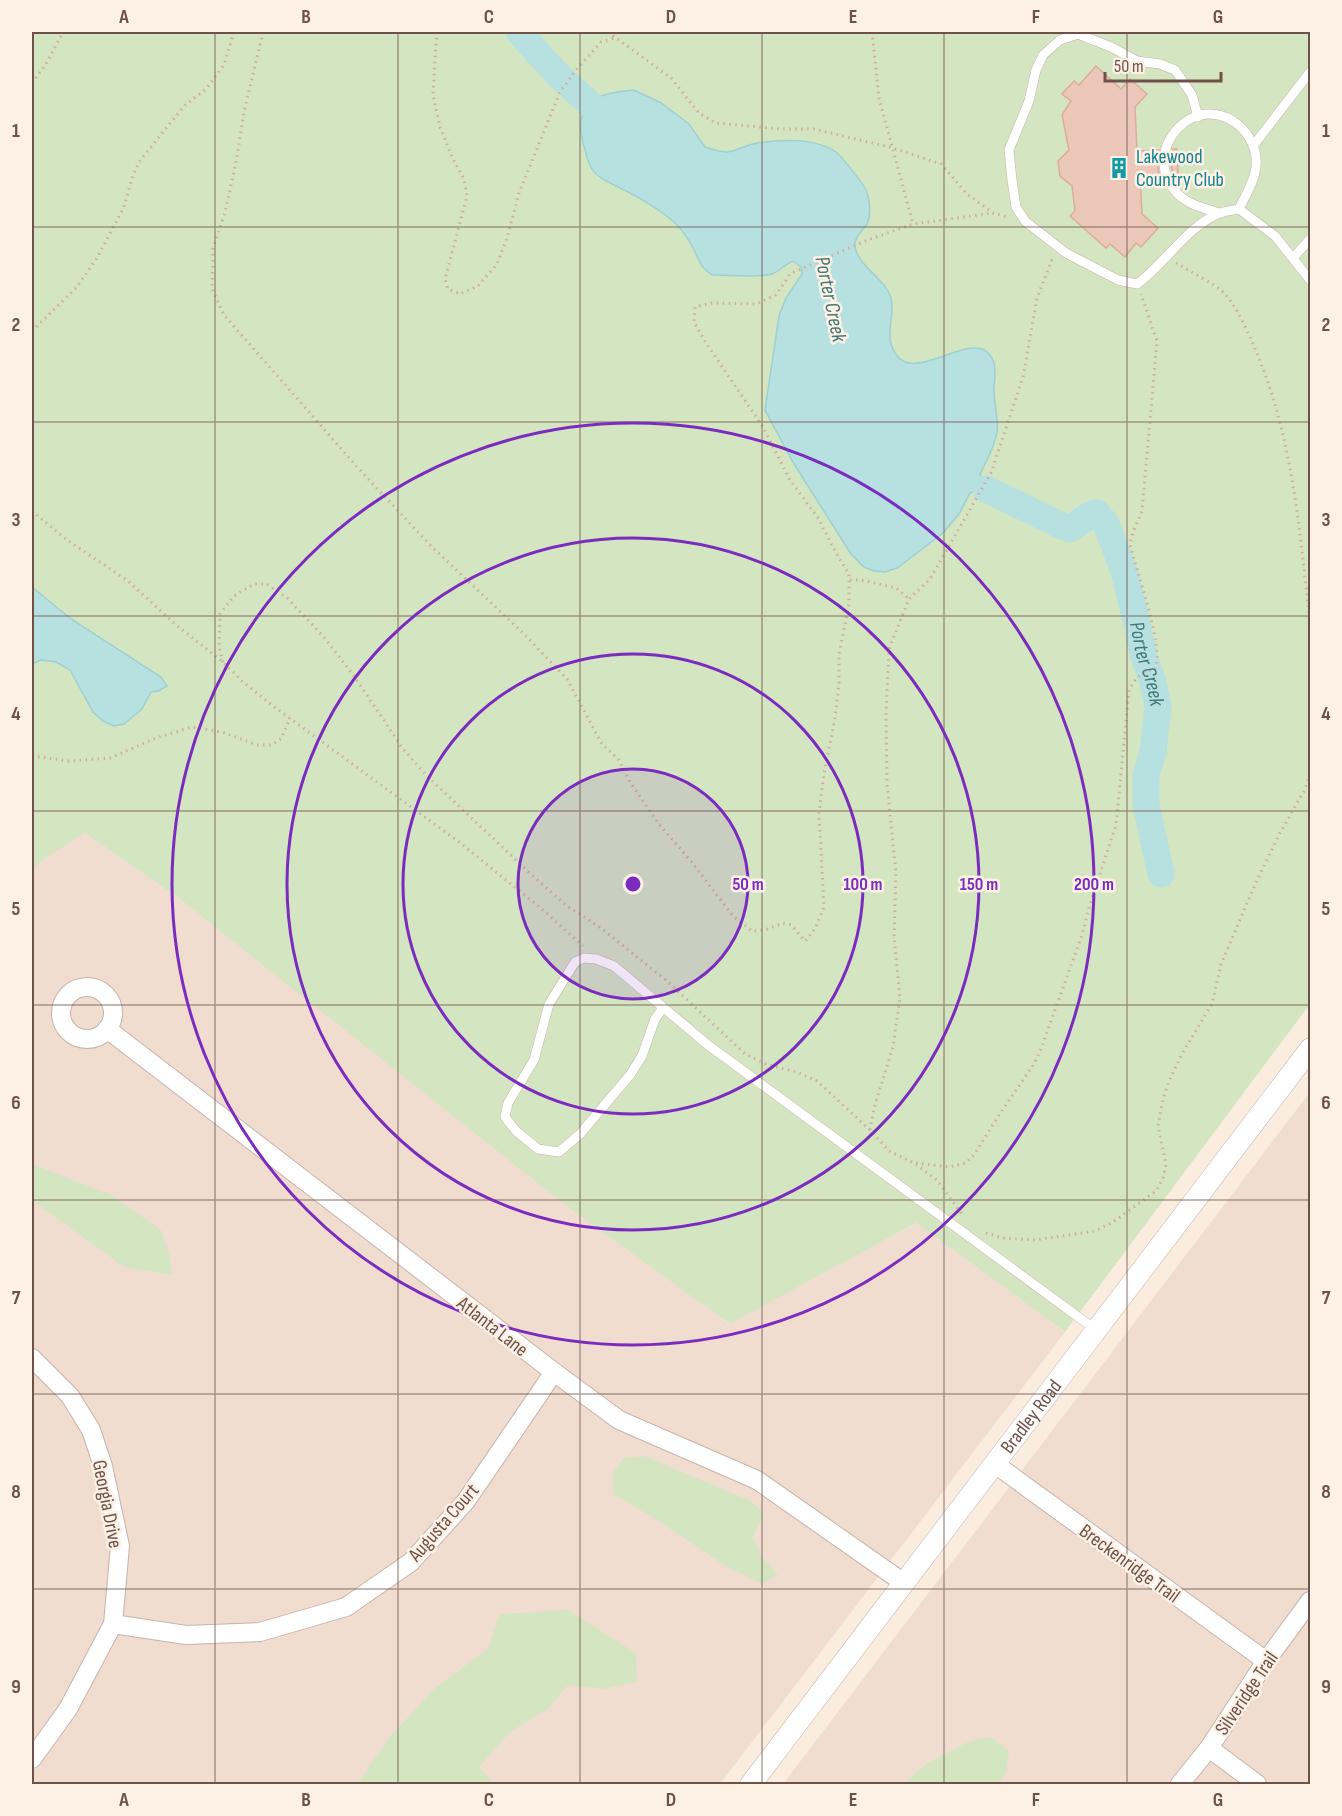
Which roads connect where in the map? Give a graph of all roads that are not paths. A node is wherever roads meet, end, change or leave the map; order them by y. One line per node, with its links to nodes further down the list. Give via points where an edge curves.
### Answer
1 (1097, 36): 3 (lane, via 1137,61 1175,70 1192,95); 6 (lane, via 1078,34 1060,40 1043,55 1036,70 1029,101 1009,150 1016,207 1025,221 1066,254 1119,280 1137,284 1197,228)
2 (1311, 72): 4 (lane)
3 (1198, 117): 4 (lane, via 1226,117 1240,125); 6 (lane, via 1180,125 1171,136 1165,150 1167,179 1186,201)
4 (1253, 146): 5 (lane, via 1256,168)
5 (1239, 209): 6 (lane); 8 (lane, via 1275,236)
6 (1219, 213)
7 (1311, 239): 8 (lane)
8 (1293, 258): 9 (lane)
9 (1311, 280)
10 (663, 1008): 10 (lane, via 614,966 596,959 574,962 549,1004 534,1060 508,1103 505,1117 538,1149 559,1152 580,1134 630,1075); 13 (lane)
11 (107, 1029): 15 (street, Atlanta Lane)
12 (1311, 1049): 13 (street, Bradley Road)
13 (1096, 1330): 16 (street, Bradley Road)
14 (32, 1358): 19 (street, Georgia Drive, via 70,1396 91,1430 103,1466 120,1546)
15 (554, 1372): 17 (street, Atlanta Lane, via 619,1420 757,1480); 19 (street, Augusta Court, via 466,1501 411,1562 346,1607 260,1632 186,1635)
16 (995, 1464): 17 (street, Bradley Road); 20 (street, Breckenridge Trail)
17 (904, 1583): 23 (street, Bradley Road)
18 (1311, 1601): 20 (street, Silveridge Trail)
19 (113, 1624): 22 (street, Georgia Drive, via 68,1709)
20 (1266, 1661): 21 (street, Silveridge Trail)
21 (1209, 1748): 24 (street, Silveridge Trail); 25 (street)
22 (34, 1751)
23 (751, 1785)
24 (1180, 1785)
25 (1257, 1785)

